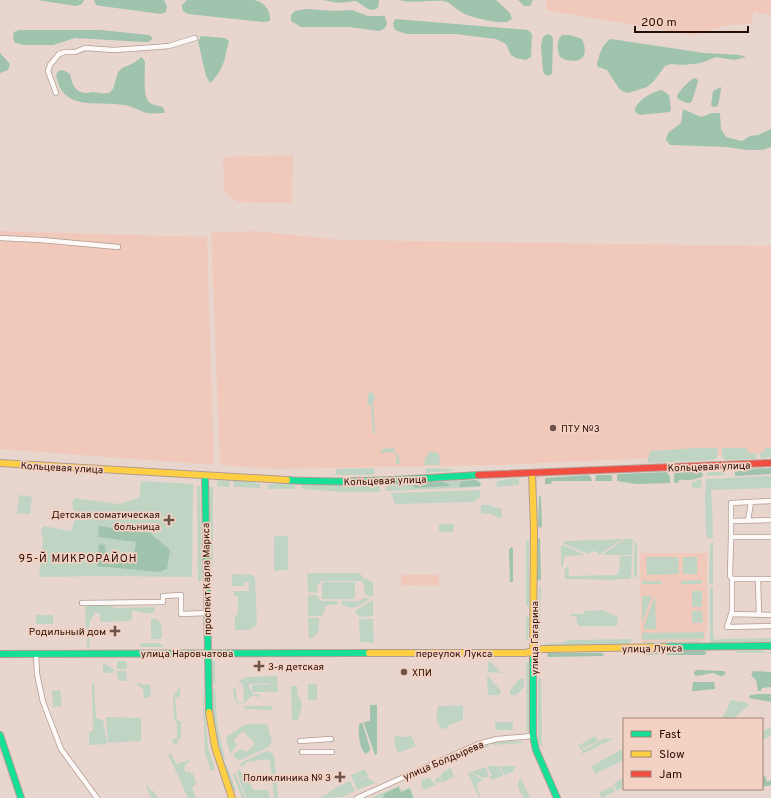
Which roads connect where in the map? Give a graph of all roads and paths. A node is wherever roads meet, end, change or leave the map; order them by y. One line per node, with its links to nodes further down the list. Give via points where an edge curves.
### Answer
1 (195, 38): 2 (street, via 169,46 114,50 85,48 59,54 48,71)
2 (56, 93)
3 (0, 238): 4 (street)
4 (118, 247)
5 (0, 463): 8 (street, Кольцевая улица)
6 (771, 463): 7 (street, Кольцевая улица)
7 (532, 473): 8 (street, Кольцевая улица, via 321,482); 26 (street, улица Гагарина)
8 (205, 476): 20 (street, проспект Карла Маркса)
9 (771, 501): 10 (street)
10 (751, 502): 11 (street); 13 (street, via 731,503)
11 (748, 520): 12 (street); 13 (street)
12 (771, 520)
13 (731, 521): 14 (street)
14 (731, 537): 15 (street); 16 (street)
15 (771, 537)
16 (732, 579): 17 (street); 21 (street)
17 (758, 579): 18 (street); 22 (street)
18 (771, 579)
19 (82, 603): 20 (street, via 163,602 163,596 181,596 181,614)
20 (207, 613): 27 (street, проспект Карла Маркса)
21 (731, 614): 22 (street); 24 (street, via 727,627)
22 (759, 615): 23 (street)
23 (771, 615)
24 (771, 626)
25 (771, 646): 26 (street, улица Лукса)
26 (534, 651): 28 (street, переулок Лукса); 32 (street, улица Гагарина)
27 (208, 653): 28 (street, улица Наровчатова); 30 (street, улица Наровчатова); 39 (street, проспект Карла Маркса, via 211,735)
28 (374, 653)
29 (0, 654): 30 (street, улица Наровчатова)
30 (36, 654): 38 (street, via 43,702 61,749)
31 (0, 735): 37 (street)
32 (533, 736): 40 (street, улица Болдырева, via 498,739 478,744); 41 (street, улица Гагарина, via 536,750)
33 (331, 739): 34 (street)
34 (300, 741)
35 (302, 752): 36 (street)
36 (332, 752)
37 (20, 798)
38 (97, 798)
39 (232, 798)
40 (357, 798)
41 (557, 798)

